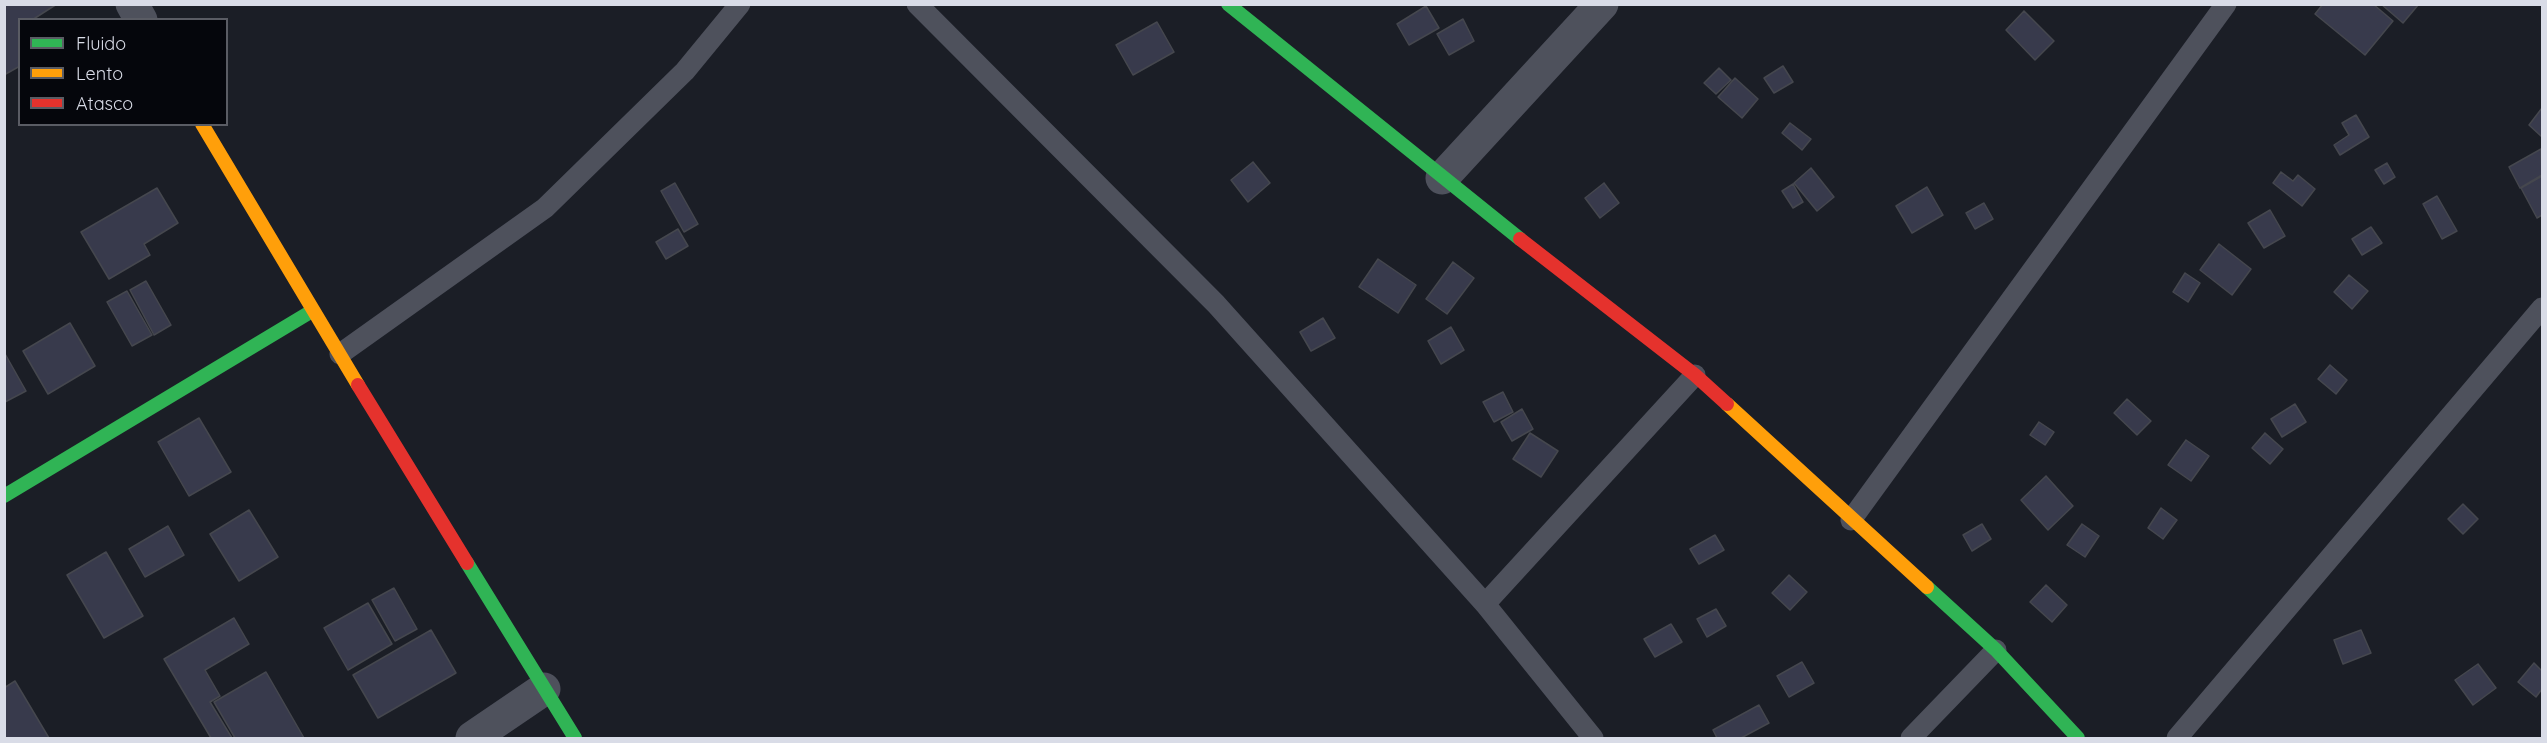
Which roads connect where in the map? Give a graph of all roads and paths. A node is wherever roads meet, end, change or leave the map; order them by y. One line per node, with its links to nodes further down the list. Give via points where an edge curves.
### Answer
1 (132, 4): 7 (street)
2 (740, 4): 12 (lane, via 685,70 545,208)
3 (917, 4): 16 (lane, via 1216,304)
4 (1227, 4): 9 (street)
5 (1602, 4): 9 (street)
6 (2226, 4): 15 (lane)
7 (140, 18)
8 (203, 126): 11 (street)
9 (1442, 178): 13 (street)
10 (2542, 308): 24 (lane)
11 (312, 311): 12 (street); 14 (street)
12 (340, 354): 18 (street)
13 (1695, 375): 15 (street); 16 (lane)
14 (4, 496)
15 (1851, 520): 17 (street)
16 (1485, 604): 21 (lane)
17 (1996, 650): 22 (lane); 23 (street)
18 (544, 689): 19 (street); 20 (street)
19 (472, 738)
20 (575, 738)
21 (1593, 738)
22 (1911, 738)
23 (2078, 738)
24 (2177, 738)

